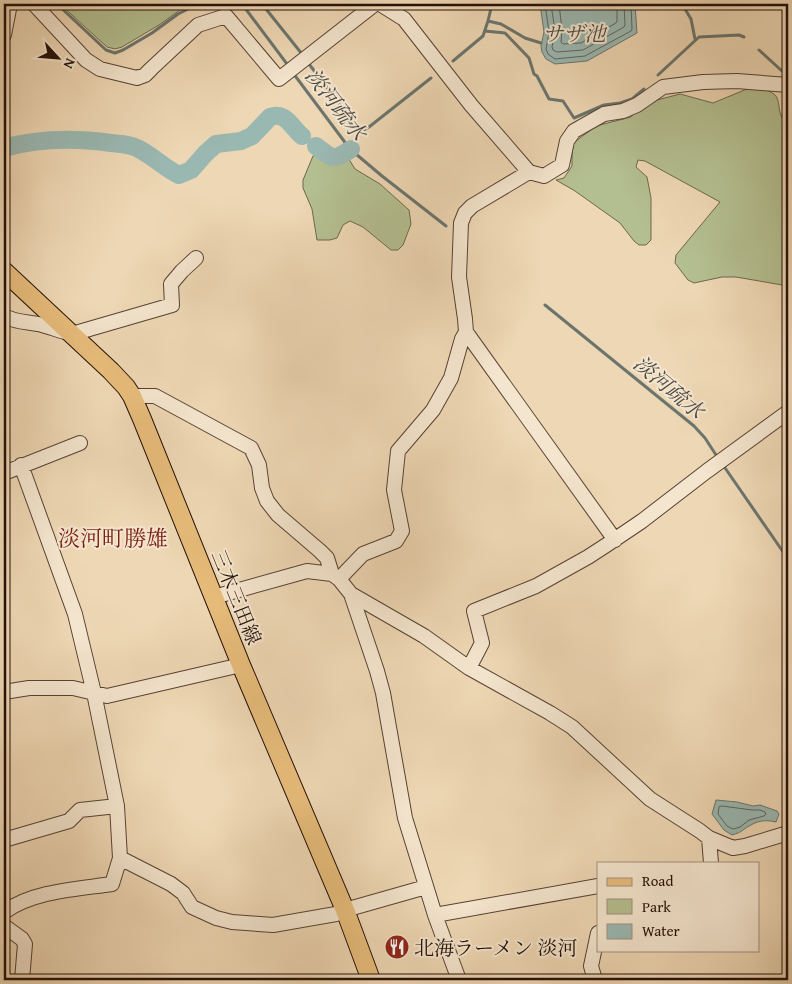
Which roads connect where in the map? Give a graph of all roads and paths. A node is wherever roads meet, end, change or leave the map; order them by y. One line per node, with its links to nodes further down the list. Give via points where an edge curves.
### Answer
1 (10, 4): 5 (street)
2 (34, 4): 3 (street, via 86,60 100,69 137,78 145,75 198,25 226,16 280,79)
3 (375, 4)
4 (380, 4): 7 (street, via 404,19)
5 (4, 35)
6 (788, 85): 7 (street, via 738,81 663,87 637,105 604,114 574,131 566,141 562,165 544,176)
7 (528, 172): 11 (street, via 465,213 459,277)
8 (196, 258): 12 (street, via 171,284 172,305)
9 (4, 270): 12 (main road, 三木三田線)
10 (6, 320): 12 (street, via 38,324)
11 (466, 332): 18 (street); 19 (street, via 447,386 433,410 398,451 394,490 402,531 396,541 363,554)
12 (72, 334): 13 (main road, 三木三田線)
13 (132, 396): 19 (street, via 155,396 251,448 260,465 267,501 278,515 327,558); 21 (main road, 三木三田線)
14 (788, 412): 18 (street)
15 (80, 443): 16 (street)
16 (21, 465): 17 (street); 25 (street, via 75,614)
17 (4, 472)
18 (615, 540): 23 (street, via 536,586 474,611 482,643)
19 (336, 577): 20 (street); 21 (street, via 307,571)
20 (351, 594): 23 (street, via 424,636); 33 (street, via 383,693 405,818)
21 (214, 597): 22 (main road, 三木三田線)
22 (241, 665): 25 (street, via 107,696); 34 (main road, 三木三田線)
23 (469, 668): 28 (street, via 572,727 650,799)
24 (4, 692): 25 (street, via 29,688 73,688)
25 (94, 693): 26 (street)
26 (117, 806): 29 (street, via 80,810 69,821); 30 (street)
27 (788, 833): 28 (street, via 733,848)
28 (709, 838): 31 (street)
29 (4, 840)
30 (120, 858): 34 (street, via 171,884 183,893 192,907 232,922 273,925); 35 (street, via 112,884 60,891 30,899)
31 (711, 862)
32 (597, 886): 36 (street)
33 (426, 887): 34 (street); 36 (street)
34 (345, 910): 40 (main road, 三木三田線)
35 (4, 912)
36 (435, 915): 41 (street)
37 (4, 926): 39 (street, via 25,944)
38 (597, 938): 42 (street, via 591,966)
39 (22, 980)
40 (371, 980)
41 (459, 980)
42 (595, 980)

